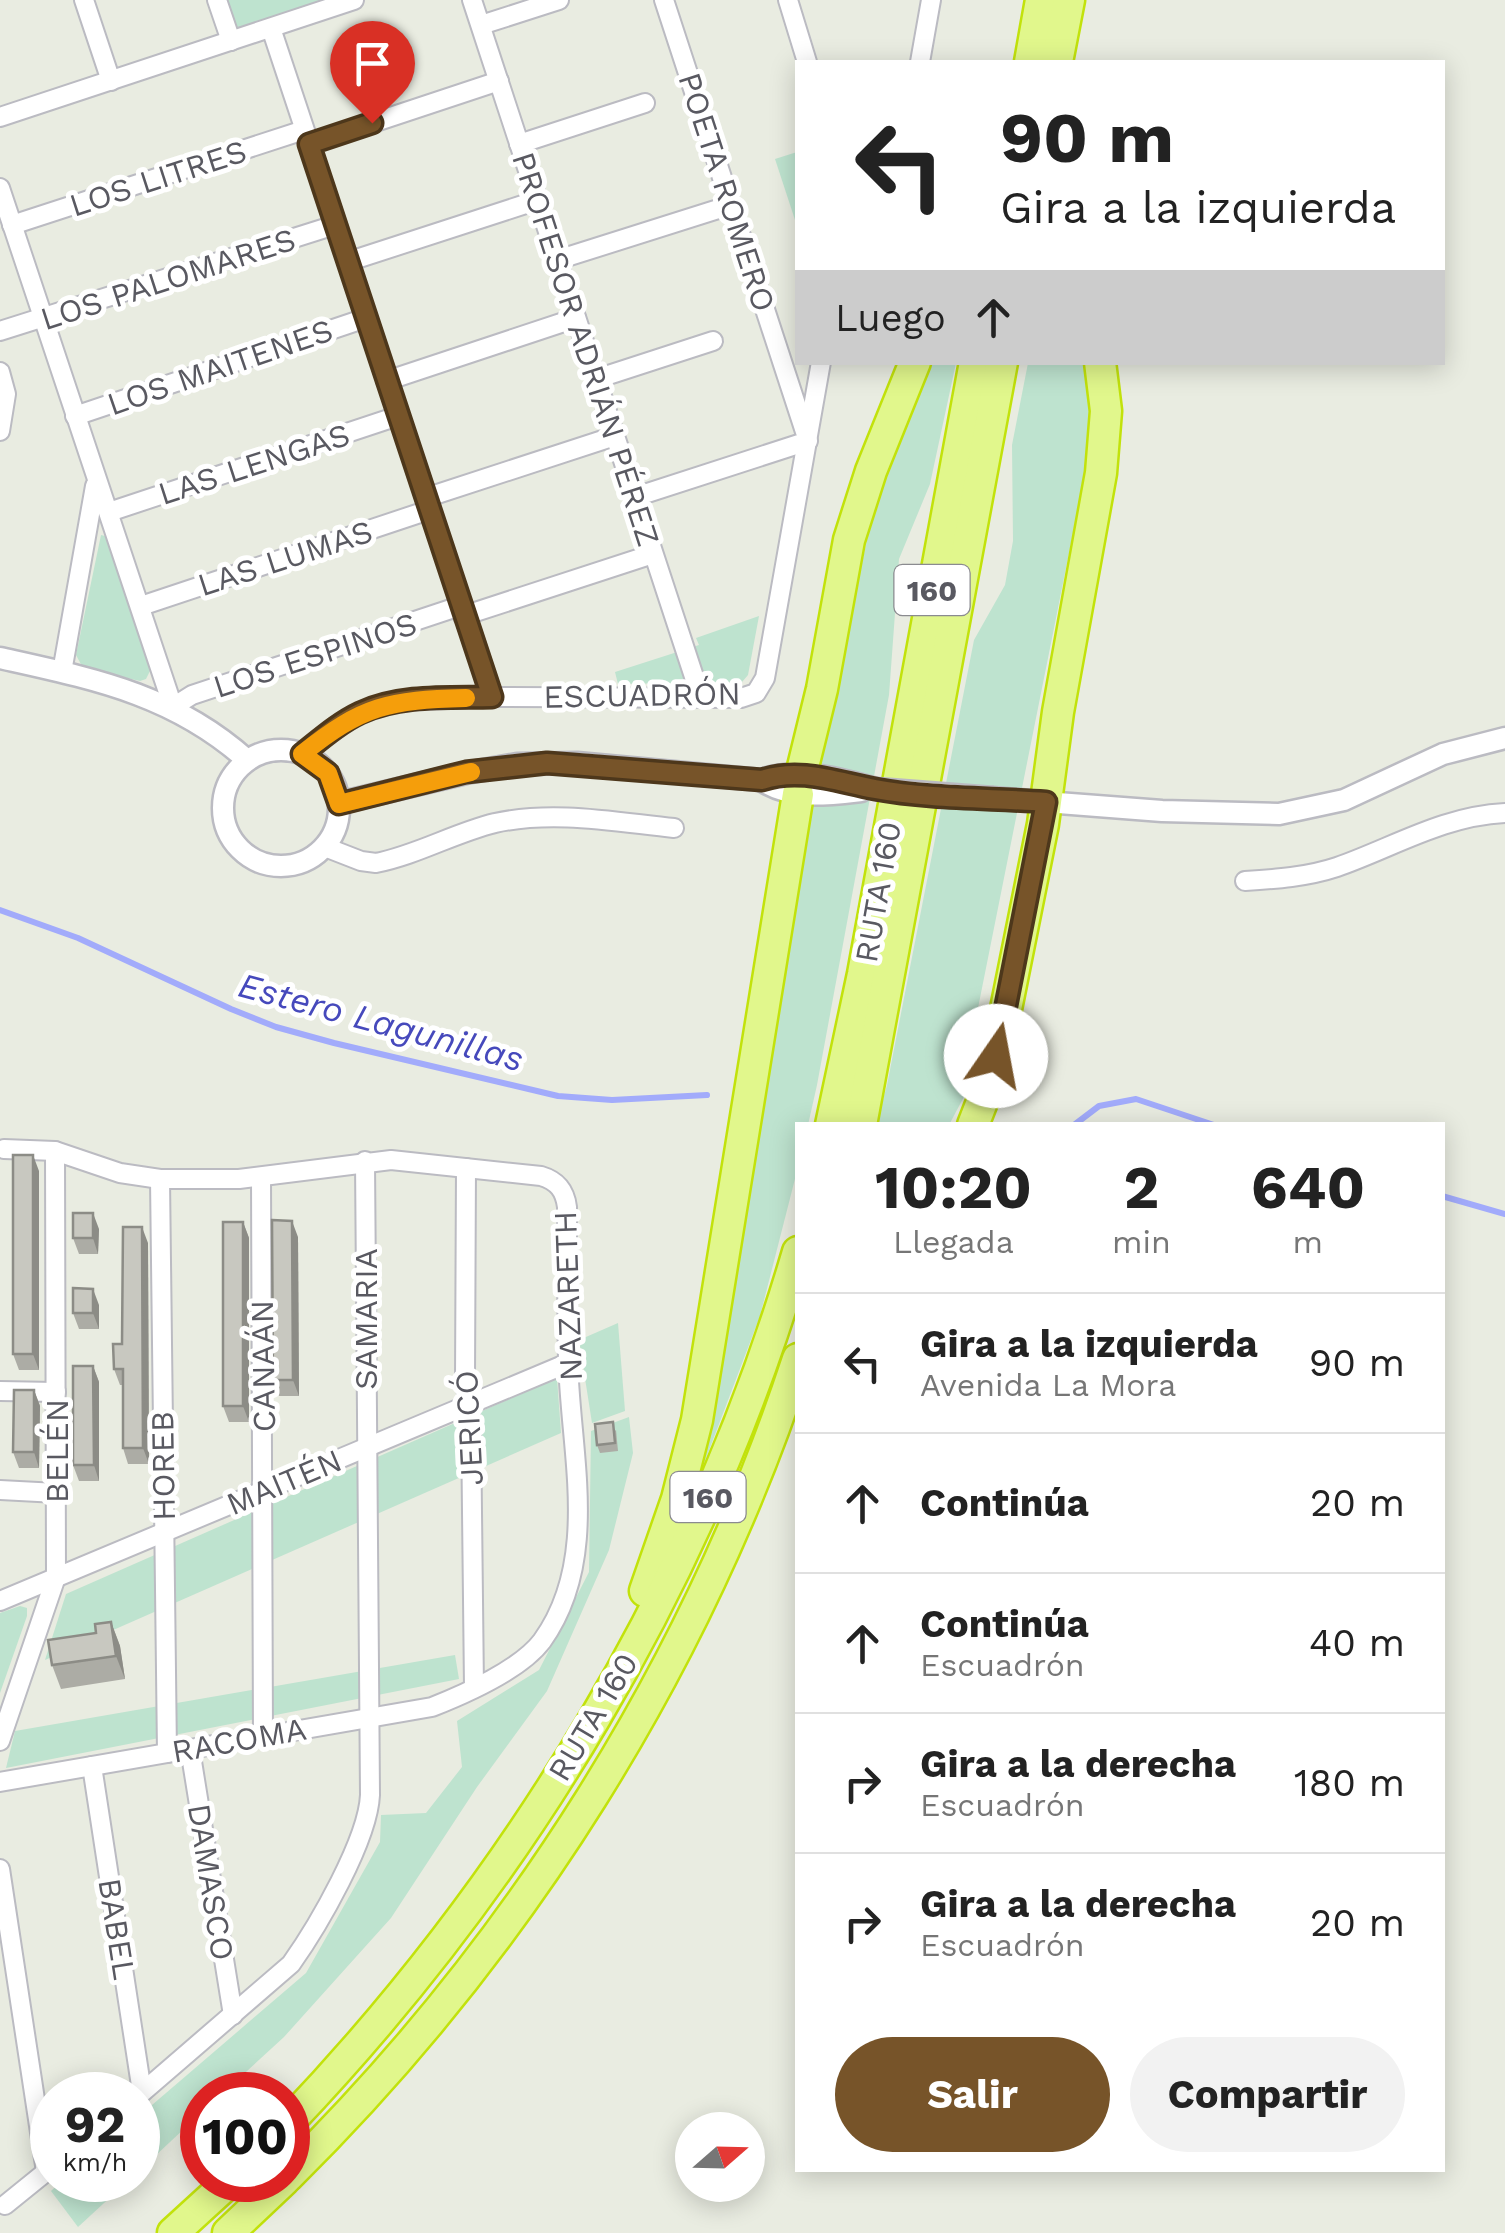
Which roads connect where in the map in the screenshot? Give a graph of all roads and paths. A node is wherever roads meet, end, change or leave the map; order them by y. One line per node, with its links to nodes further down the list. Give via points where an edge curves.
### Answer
1 (84, 0): 17 (street)
2 (217, 0): 12 (street)
3 (354, 0): 11 (street)
4 (472, 0): 10 (street, PROFESOR ADRIÁN PÉREZ)
5 (560, 0): 10 (street)
6 (664, 0): 25 (street, POETA ROMERO)
7 (788, 0): 13 (street)
8 (931, 0): 14 (street)
9 (1052, 14): 15 (highway); 16 (highway)
10 (481, 25): 18 (street, PROFESOR ADRIÁN PÉREZ)
11 (271, 28): 12 (street); 21 (street)
12 (231, 42): 17 (street)
13 (806, 60)
14 (920, 60)
15 (1029, 60)
16 (1060, 60)
17 (111, 81): 20 (street)
18 (499, 81): 21 (street, LOS LITRES); 22 (street, PROFESOR ADRIÁN PÉREZ)
19 (644, 103): 22 (street)
20 (0, 118)
21 (306, 137): 26 (street, LOS LITRES); 27 (street)
22 (519, 144): 24 (street, PROFESOR ADRIÁN PÉREZ)
23 (0, 188): 26 (street)
24 (538, 200): 28 (street, PROFESOR ADRIÁN PÉREZ); 29 (street, LOS PALOMARES)
25 (731, 205): 28 (street); 47 (street, POETA ROMERO)
26 (12, 225): 32 (street)
27 (335, 225): 29 (street); 32 (street, LOS PALOMARES)
28 (558, 260): 31 (street, PROFESOR ADRIÁN PÉREZ)
29 (347, 262): 30 (street)
30 (366, 318): 42 (street); 43 (street, LOS MAITENES)
31 (576, 318): 41 (street, PROFESOR ADRIÁN PÉREZ); 42 (street)
32 (43, 320): 33 (street, LOS PALOMARES); 43 (street)
33 (0, 331)
34 (713, 341): 41 (street)
35 (821, 365): 47 (street)
36 (914, 365): 63 (highway, via 850,540)
37 (975, 365): 70 (highway, RUTA 160 / 160)
38 (1001, 365): 71 (highway, RUTA 160 / 160)
39 (1100, 365): 64 (highway, via 1105,442)
40 (0, 372): 45 (street, via 6,394)
41 (596, 379): 46 (street, PROFESOR ADRIÁN PÉREZ)
42 (386, 381): 44 (street)
43 (75, 416): 48 (street)
44 (398, 416): 50 (street); 51 (street, LAS LENGAS)
45 (0, 431)
46 (615, 436): 49 (street, PROFESOR ADRIÁN PÉREZ); 50 (street)
47 (808, 442): 49 (street); 58 (street, ESCUADRÓN, via 765,678 746,698)
48 (93, 470): 51 (street); 56 (street, via 95,498)
49 (635, 497): 52 (street, PROFESOR ADRIÁN PÉREZ)
50 (427, 504): 53 (street, LAS LUMAS); 54 (street)
51 (110, 512): 53 (street)
52 (653, 554): 54 (street); 58 (street, PROFESOR ADRIÁN PÉREZ)
53 (141, 606): 59 (street)
54 (462, 611): 57 (street); 59 (street, LOS ESPINOS)
55 (0, 658): 56 (street)
56 (62, 672): 59 (street)
57 (492, 697): 58 (street, ESCUADRÓN); 61 (street, ESCUADRÓN, via 372,708)
58 (700, 698)
59 (173, 707): 62 (street)
60 (1505, 738): 64 (street, ESCUADRÓN, via 1443,754 1355,796 1279,814)
61 (302, 754): 62 (street, via 274,750); 65 (street, via 328,773)
62 (247, 760): 68 (street, via 229,782 223,809 241,850 256,861 284,866)
63 (800, 784): 64 (street, ESCUADRÓN, bridge); 65 (street, ESCUADRÓN, via 778,792 762,780 547,763 479,770); 96 (highway, via 697,1420 666,1532)
64 (1046, 802): 72 (highway, via 999,1042)
65 (339, 804): 68 (street)
66 (1505, 813): 69 (street, via 1448,821 1333,868)
67 (674, 828): 68 (street, via 524,818 376,863)
68 (325, 847)
69 (1245, 882)
70 (832, 1122)
71 (862, 1122)
72 (974, 1122)
73 (4, 1149): 74 (street, NAZARETH)
74 (55, 1151): 78 (street, NAZARETH); 83 (street, BELÉN)
75 (365, 1161): 76 (street, NAZARETH); 77 (street, NAZARETH); 86 (street, SAMARIA)
76 (466, 1168): 80 (street, NAZARETH, via 541,1176 563,1192); 84 (street, JERICÓ)
77 (261, 1177): 78 (street, NAZARETH); 89 (street, CANAÁN)
78 (160, 1179): 91 (street, HOREB)
79 (795, 1261): 96 (highway, RUTA 160 / 160, via 705,1504)
80 (568, 1363): 84 (street, MAITÉN); 94 (street, NAZARETH, via 577,1517 572,1578 542,1640)
81 (795, 1367): 87 (highway, RUTA 160 / 160)
82 (0, 1392): 83 (street)
83 (56, 1392): 90 (street, BELÉN)
84 (469, 1404): 86 (street, MAITÉN); 94 (street, JERICÓ)
85 (795, 1405): 87 (highway)
86 (367, 1447): 89 (street, MAITÉN); 95 (street, SAMARIA)
87 (749, 1489): 109 (highway, RUTA 160 / 160, via 664,1672 561,1844 435,2016)
88 (0, 1490): 90 (street)
89 (264, 1490): 91 (street, MAITÉN); 97 (street, CANAÁN)
90 (57, 1492): 92 (street, BELÉN)
91 (164, 1532): 92 (street, MAITÉN); 100 (street, HOREB)
92 (56, 1578): 93 (street, MAITÉN); 98 (street, BELÉN)
93 (0, 1601)
94 (474, 1688): 95 (street, RACOMA, via 432,1707)
95 (368, 1717): 97 (street, RACOMA); 104 (street, SAMARIA, via 369,1807 359,1840 291,1964)
96 (589, 1728): 108 (highway, RUTA 160 / 160, via 438,1950)
97 (263, 1736): 99 (street, RACOMA)
98 (0, 1741)
99 (190, 1748): 100 (street, RACOMA); 104 (street, DAMASCO)
100 (166, 1753): 101 (street, RACOMA)
101 (92, 1766): 102 (street, RACOMA); 106 (street, BABEL)
102 (0, 1782)
103 (0, 1869): 105 (street)
104 (233, 2015): 107 (street, SAMARIA)
105 (33, 2072)
106 (137, 2072)
107 (160, 2077)
108 (310, 2099)
109 (310, 2153)
110 (30, 2185): 113 (street)
111 (207, 2202): 114 (highway)
112 (261, 2202): 115 (highway, RUTA 160 / 160)
113 (5, 2205)
114 (173, 2233)
115 (228, 2233)

